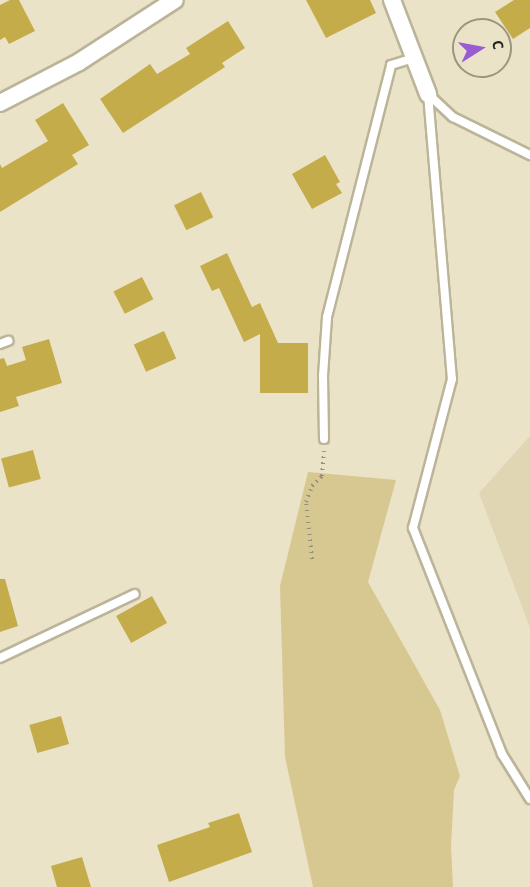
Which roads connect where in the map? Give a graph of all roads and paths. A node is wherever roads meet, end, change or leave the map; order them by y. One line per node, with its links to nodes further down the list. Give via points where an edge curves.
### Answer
1 (175, 0): 5 (street, via 79,62)
2 (392, 0): 3 (street)
3 (414, 58): 4 (street); 7 (lane, via 391,65 327,317)
4 (428, 94): 6 (lane, via 453,117); 11 (lane, via 452,379 413,528 502,754)
5 (0, 103)
6 (530, 155)
7 (324, 439): 8 (path, via 322,476 312,486 306,502)
8 (312, 559)
9 (135, 594): 10 (lane)
10 (0, 658)
11 (530, 799)

